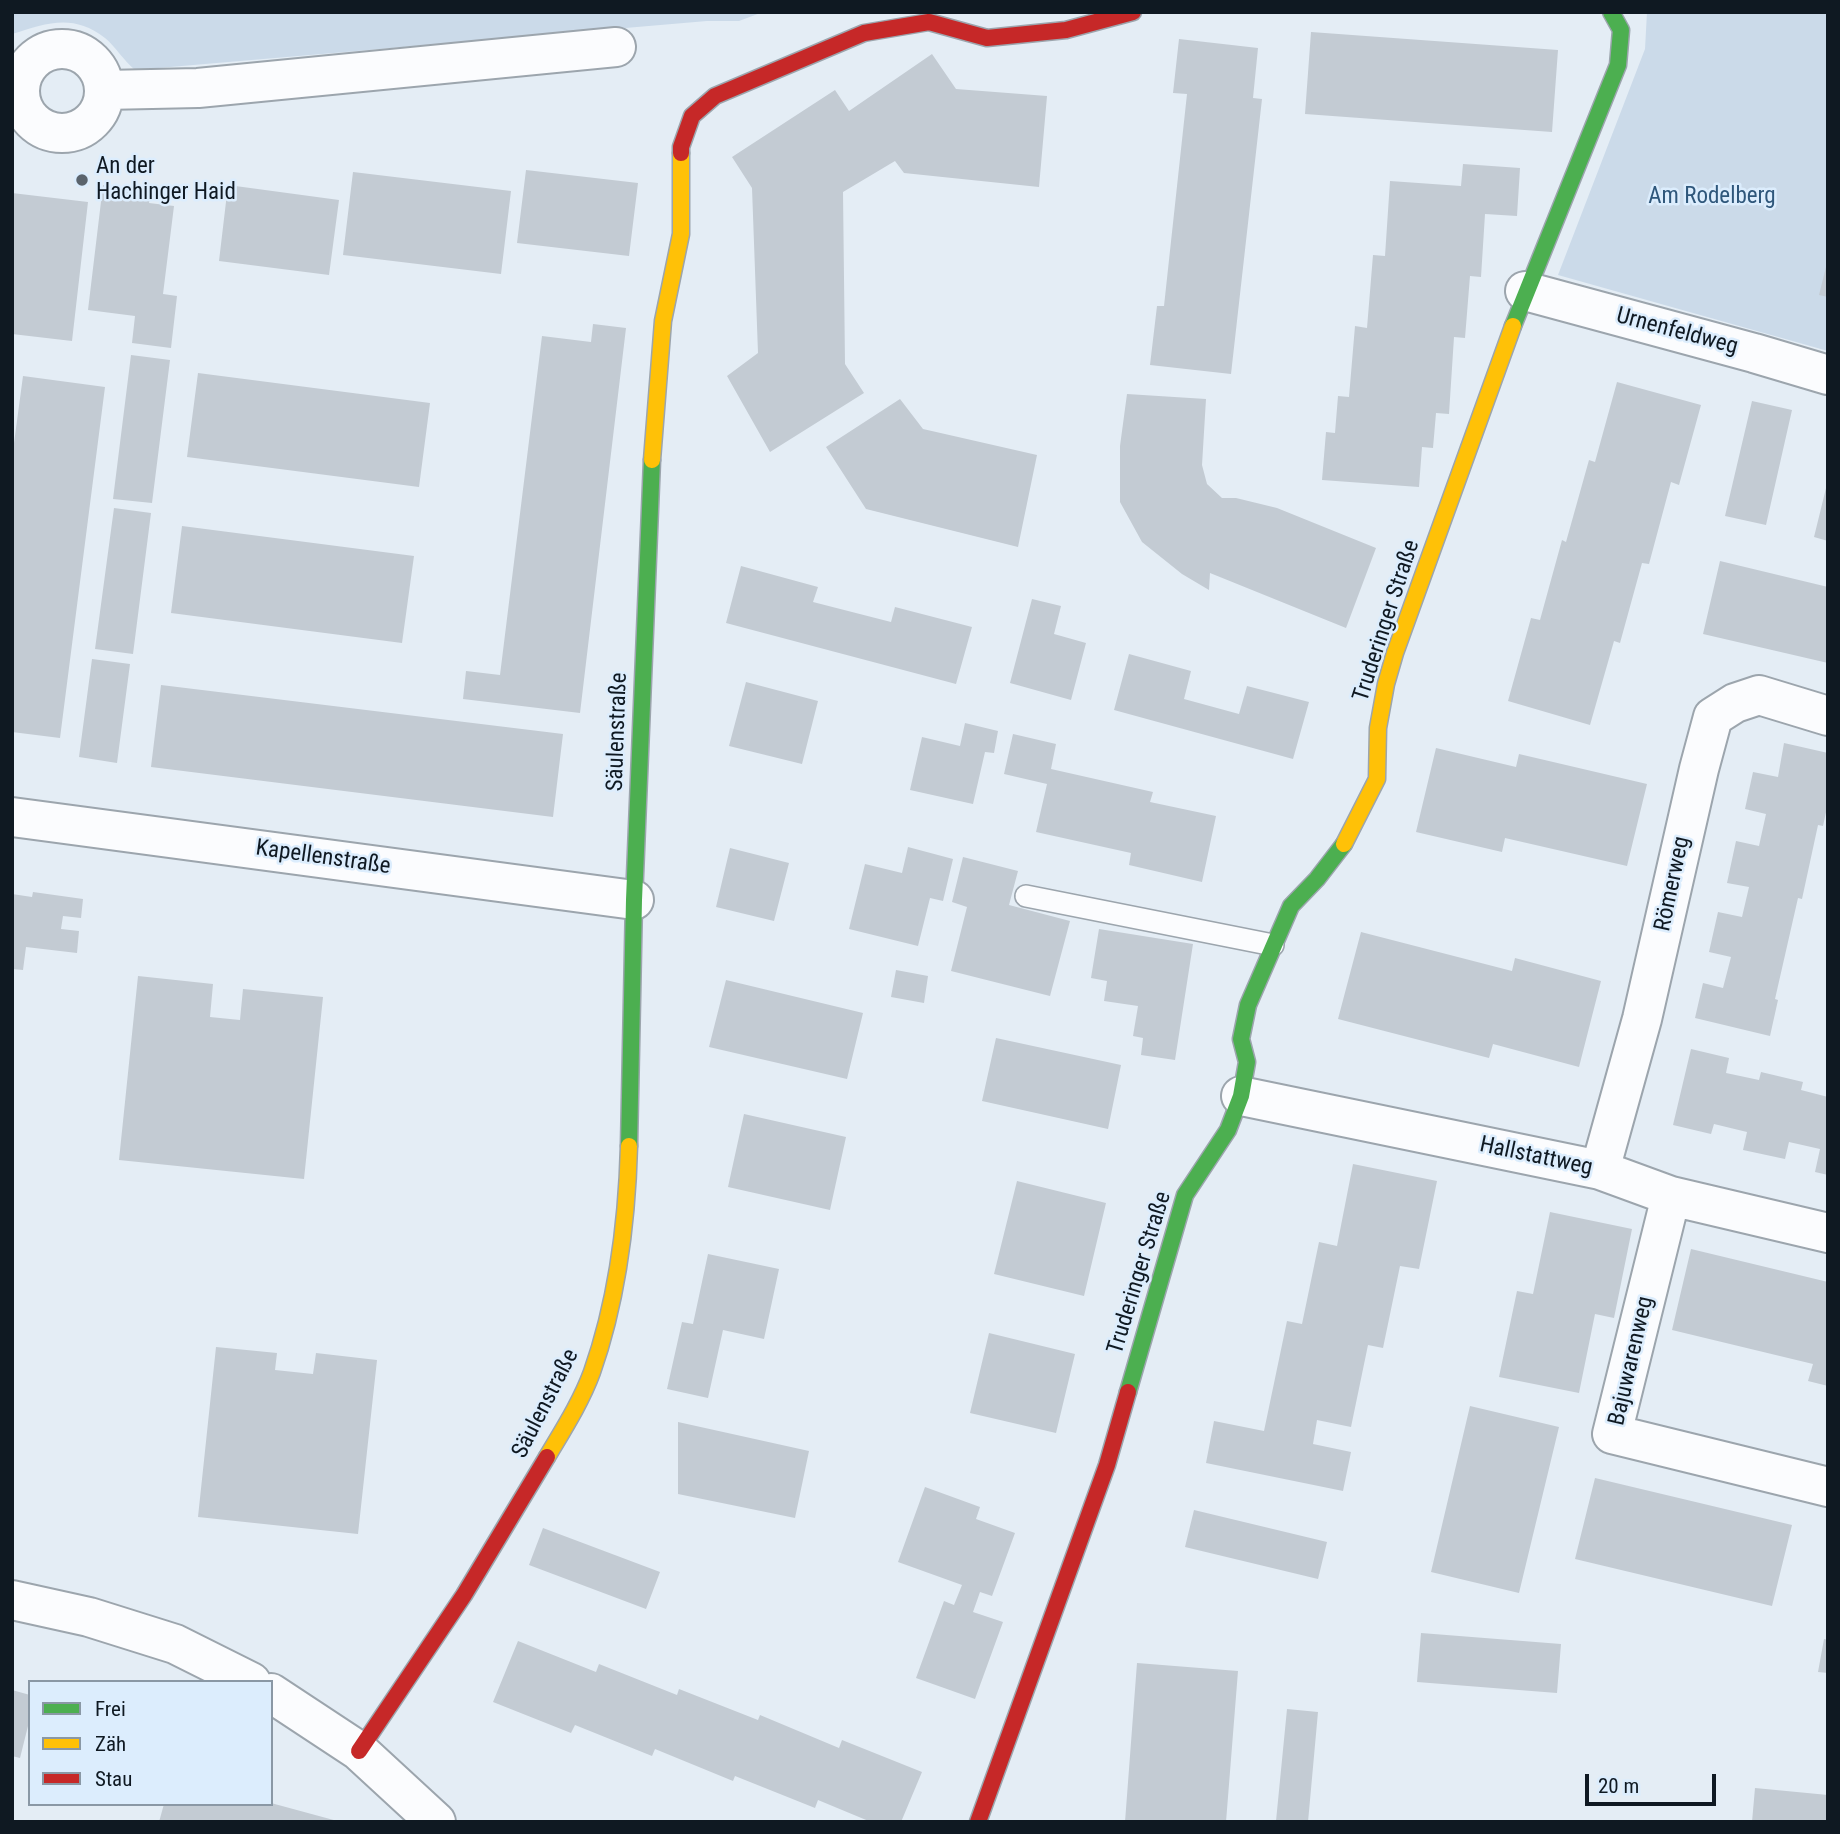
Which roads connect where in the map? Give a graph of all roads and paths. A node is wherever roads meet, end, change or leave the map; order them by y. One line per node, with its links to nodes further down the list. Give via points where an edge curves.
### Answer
1 (1133, 12): 11 (street, Säulenstraße, via 1066,30 987,38 929,22 864,33 715,96 692,116 681,147 681,234 663,321 651,473)
2 (1611, 12): 6 (street, Truderinger Straße, via 1621,30 1618,65)
3 (616, 47): 5 (street, via 198,88)
4 (15, 87): 5 (street, via 26,67 42,53 64,48 84,53 99,69); 5 (street, via 23,109 36,125 56,134 78,131 96,119)
5 (106, 90)
6 (1525, 291): 7 (street, Urnenfeldweg); 12 (street, Truderinger Straße, via 1386,684 1378,728 1377,779 1347,840 1291,906)
7 (1828, 375)
8 (1828, 716): 14 (street, Römerweg, via 1759,695 1713,717 1645,1007)
9 (12, 817): 11 (street, Kapellenstraße)
10 (1026, 896): 12 (lane)
11 (634, 900): 21 (street, Säulenstraße, via 628,1179 612,1301 592,1374 464,1595)
12 (1273, 945): 13 (street, Truderinger Straße, via 1248,1005 1241,1039 1247,1062)
13 (1241, 1096): 14 (street, Hallstattweg); 23 (street, Truderinger Straße, via 1228,1130 1185,1195 1107,1465)
14 (1600, 1170): 15 (street, Hallstattweg)
15 (1671, 1196): 16 (street, Hallstattweg); 17 (street, Bajuwarenweg, via 1612,1434)
16 (1828, 1233)
17 (1828, 1487)
18 (12, 1600): 19 (street, via 89,1617 175,1644)
19 (246, 1680)
20 (273, 1694): 21 (street)
21 (359, 1751): 22 (street)
22 (436, 1822)
23 (978, 1822)

